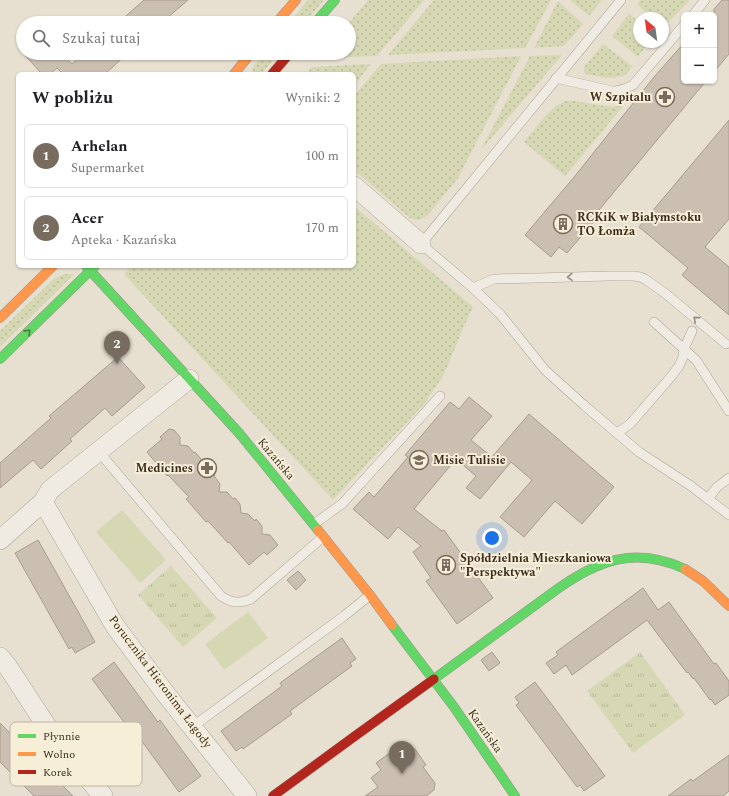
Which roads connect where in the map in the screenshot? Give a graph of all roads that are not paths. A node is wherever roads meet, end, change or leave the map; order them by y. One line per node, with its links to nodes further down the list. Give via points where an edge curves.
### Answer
1 (296, 0): 6 (street)
2 (335, 0): 7 (street)
3 (621, 0): 13 (lane)
4 (705, 0): 5 (lane)
5 (695, 12)
6 (282, 16)
7 (321, 16)
8 (681, 29): 13 (lane, via 633,85 624,90 612,91)
9 (245, 60): 11 (street)
10 (284, 60): 12 (street)
11 (236, 72)
12 (274, 72)
13 (556, 78): 15 (lane)
14 (356, 188): 15 (street)
15 (421, 244): 18 (lane)
16 (51, 268): 19 (street)
17 (91, 268): 24 (street, one-way to 17); 25 (street, Kazańska)
18 (473, 288): 22 (lane, one-way to 18, via 666,294 640,277 494,279); 28 (lane, via 500,314 546,370)
19 (0, 318)
20 (654, 322): 23 (lane)
21 (692, 330): 23 (lane)
22 (726, 344)
23 (684, 349): 27 (lane, via 696,360); 28 (lane, via 679,366 670,378 630,424)
24 (0, 359)
25 (189, 379): 29 (street); 34 (street, Kazańska)
26 (440, 396): 34 (lane, via 342,504)
27 (729, 411)
28 (617, 433): 31 (lane, via 639,452)
29 (99, 452): 32 (street, via 50,490); 35 (lane, via 221,596 228,601 243,602 251,599)
30 (729, 478): 31 (lane, via 717,487)
31 (708, 499): 33 (lane)
32 (43, 502): 36 (street); 42 (street, Porucznika Hieronima Łagody, via 115,626)
33 (729, 515)
34 (314, 524): 35 (street, Kazańska)
35 (324, 537): 37 (street, Kazańska)
36 (0, 540)
37 (370, 595): 40 (street, Kazańska); 42 (lane)
38 (729, 606): 40 (street, via 689,571 669,562 636,558 607,562 579,574)
39 (0, 657): 41 (street)
40 (434, 680): 46 (street); 47 (street, Kazańska)
41 (44, 722)
42 (192, 727): 45 (street, Porucznika Hieronima Łagody)
43 (94, 786): 44 (street)
44 (103, 796)
45 (247, 796)
46 (272, 796)
47 (515, 796)

